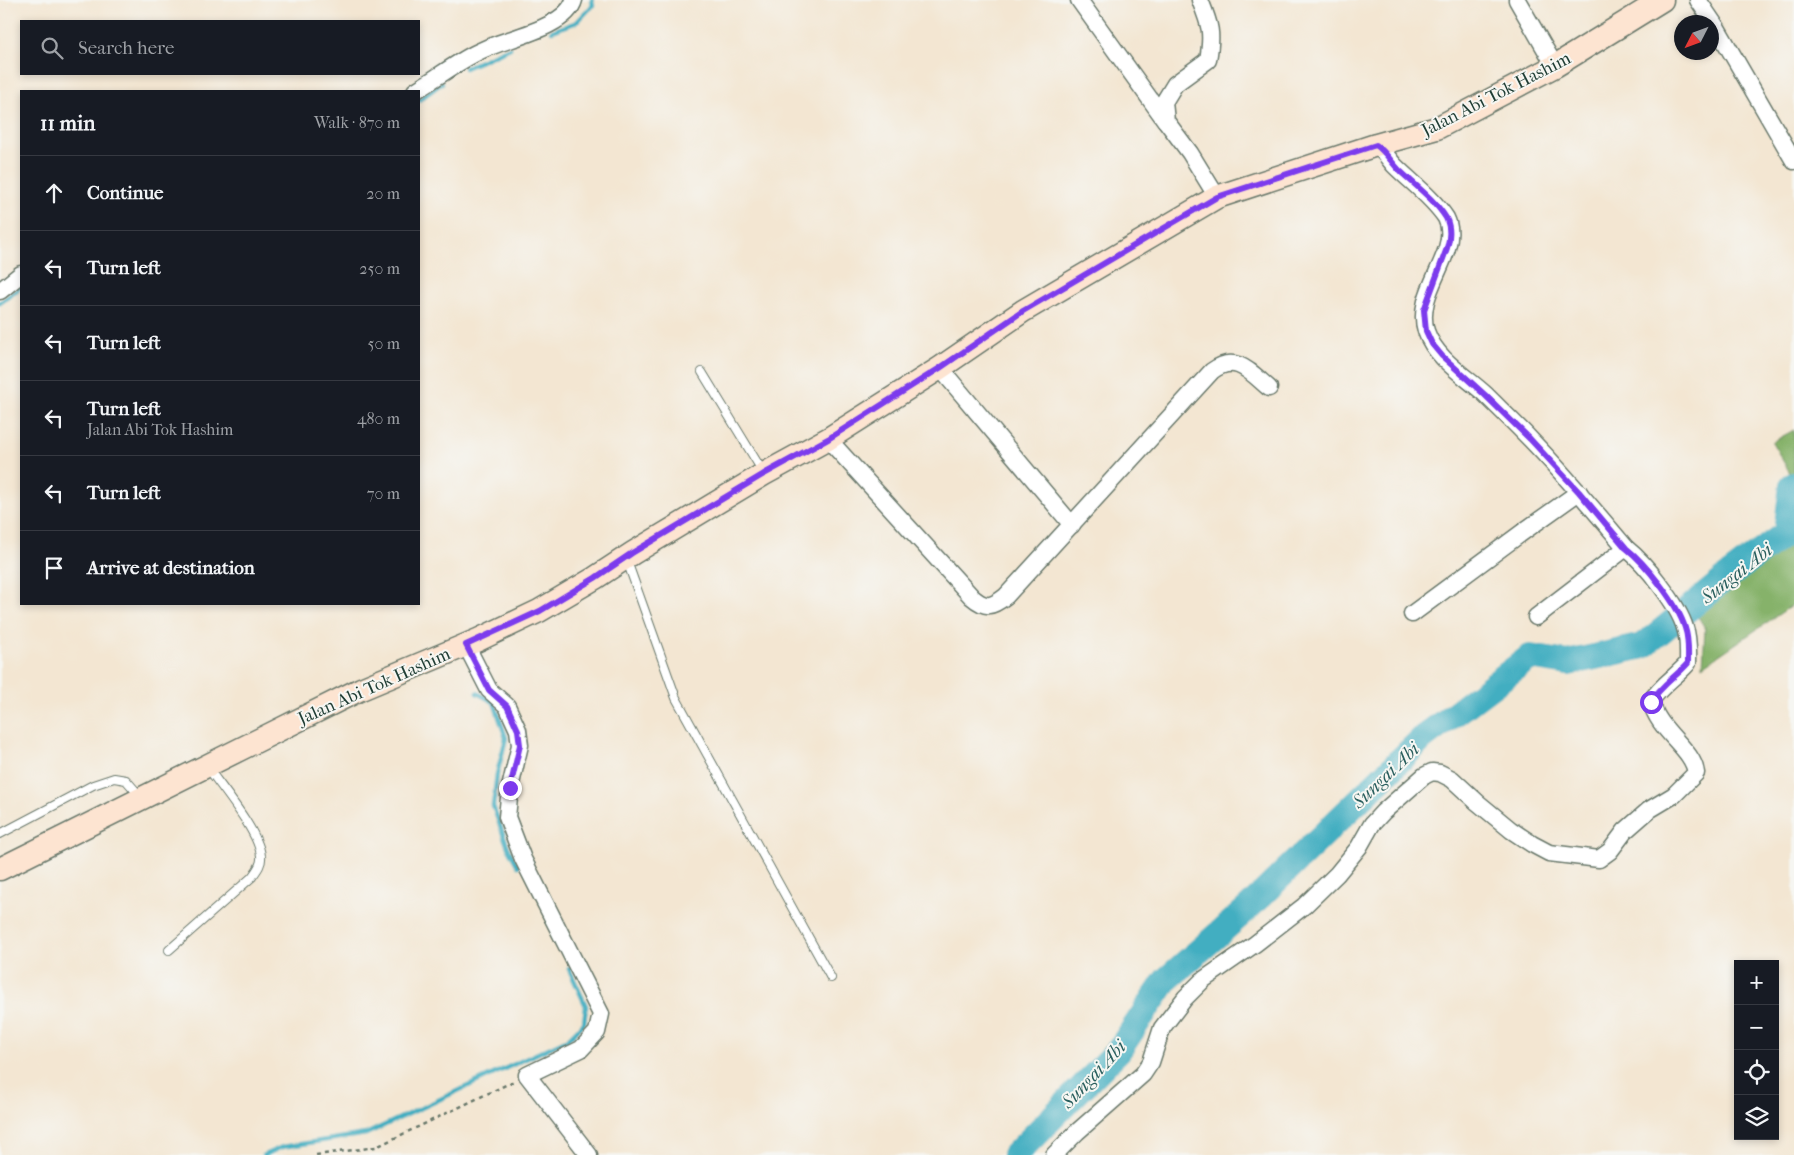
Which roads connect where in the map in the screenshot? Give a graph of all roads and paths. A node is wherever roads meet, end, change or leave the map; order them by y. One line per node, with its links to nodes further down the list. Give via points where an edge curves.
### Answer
1 (574, 0): 8 (street, via 564,15 479,52)
2 (1079, 0): 9 (street)
3 (1200, 0): 9 (street, via 1212,41 1208,60 1175,84 1164,102)
4 (1517, 0): 7 (street)
5 (1662, 0): 7 (main road, Jalan Abi Tok Hashim)
6 (1698, 0): 11 (street)
7 (1555, 66): 10 (main road, Jalan Abi Tok Hashim, via 1436,128)
8 (416, 90)
9 (1166, 122): 12 (street)
10 (1376, 145): 12 (main road, Jalan Abi Tok Hashim); 20 (street, via 1434,204 1448,225 1447,248 1424,310 1426,331 1432,344 1507,415)
11 (1794, 162)
12 (1217, 197): 15 (main road, Jalan Abi Tok Hashim, via 1023,311)
13 (20, 275): 14 (street)
14 (0, 291)
15 (940, 368): 18 (main road, Jalan Abi Tok Hashim); 21 (street)
16 (702, 372): 19 (lane)
17 (1269, 388): 21 (street, via 1242,366 1220,365)
18 (828, 439): 19 (main road, Jalan Abi Tok Hashim); 21 (street, via 979,603 992,605 1006,596)
19 (764, 474): 23 (main road, Jalan Abi Tok Hashim)
20 (1579, 492): 22 (street); 24 (street)
21 (1072, 525)
22 (1626, 548): 25 (street); 36 (street, via 1663,589 1681,620 1688,663 1651,702 1660,723 1693,761 1696,773 1674,795 1625,831 1600,859 1549,853 1526,841 1497,819 1452,779 1432,772 1424,776 1372,824 1338,874 1318,893 1255,944 1203,980 1185,998 1162,1028 1151,1062 1143,1074)
23 (626, 559): 26 (main road, Jalan Abi Tok Hashim, via 540,611); 32 (lane, via 676,698)
24 (1412, 614)
25 (1536, 617)
26 (466, 645): 27 (main road, Jalan Abi Tok Hashim, via 361,689); 33 (street, via 489,690 507,706 518,730 520,745 507,817 523,859 601,1014 597,1032 581,1050)
27 (207, 766): 28 (main road, Jalan Abi Tok Hashim); 31 (lane, via 250,828 261,855 260,866 252,877)
28 (142, 799): 29 (lane, via 126,780 114,778 93,785); 30 (main road, Jalan Abi Tok Hashim)
29 (0, 834)
30 (0, 869)
31 (169, 950)
32 (831, 978)
33 (527, 1075): 34 (path, via 376,1147); 35 (street)
34 (316, 1155)
35 (589, 1155)
36 (1054, 1155)

